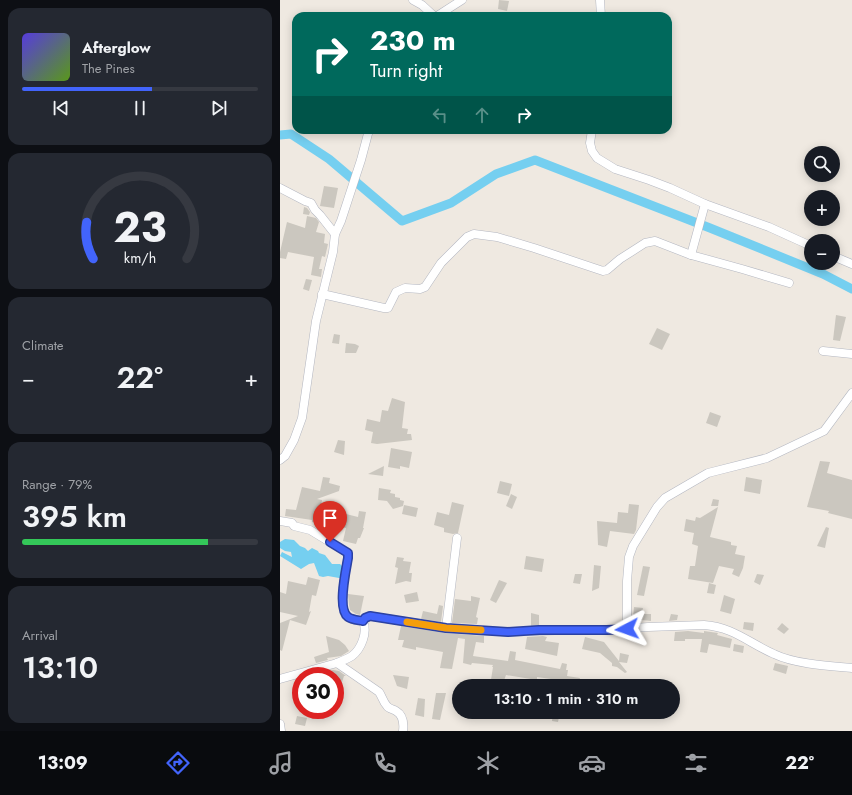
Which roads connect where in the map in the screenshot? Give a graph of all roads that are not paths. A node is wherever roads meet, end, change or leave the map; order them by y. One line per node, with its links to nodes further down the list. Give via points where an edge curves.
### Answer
1 (413, 0): 4 (street)
2 (462, 0): 5 (street)
3 (600, 0): 6 (street)
4 (430, 12)
5 (442, 12)
6 (601, 12)
7 (368, 134): 11 (street)
8 (591, 134): 10 (street, via 590,143 597,158 615,169 670,188)
9 (280, 188): 11 (street, via 311,203)
10 (705, 204): 12 (street); 13 (street)
11 (335, 234): 17 (street)
12 (804, 243)
13 (691, 255): 16 (street); 17 (street, via 655,241 645,243 607,270 603,270 497,237 474,234 467,237 441,262 425,287 405,288 396,292 388,308)
14 (840, 259): 15 (street)
15 (852, 264)
16 (789, 282)
17 (322, 294): 21 (street, via 302,418 294,440)
18 (823, 351): 19 (street)
19 (852, 354)
20 (852, 393): 26 (street, via 824,431 767,458 708,473 665,498 633,546 629,557)
21 (280, 460)
22 (280, 521): 24 (street, via 310,530 348,553 342,598 345,612 349,618)
23 (457, 538): 25 (street)
24 (363, 621): 25 (street, via 370,616); 27 (street, via 364,634 357,651)
25 (446, 628): 26 (street, via 508,632)
26 (627, 629): 28 (street, via 711,625 738,634 774,654 790,659)
27 (337, 663): 29 (street); 32 (street, via 379,692 386,706 402,716)
28 (852, 668)
29 (280, 679)
30 (280, 724): 31 (street)
31 (281, 731)
32 (403, 731)

